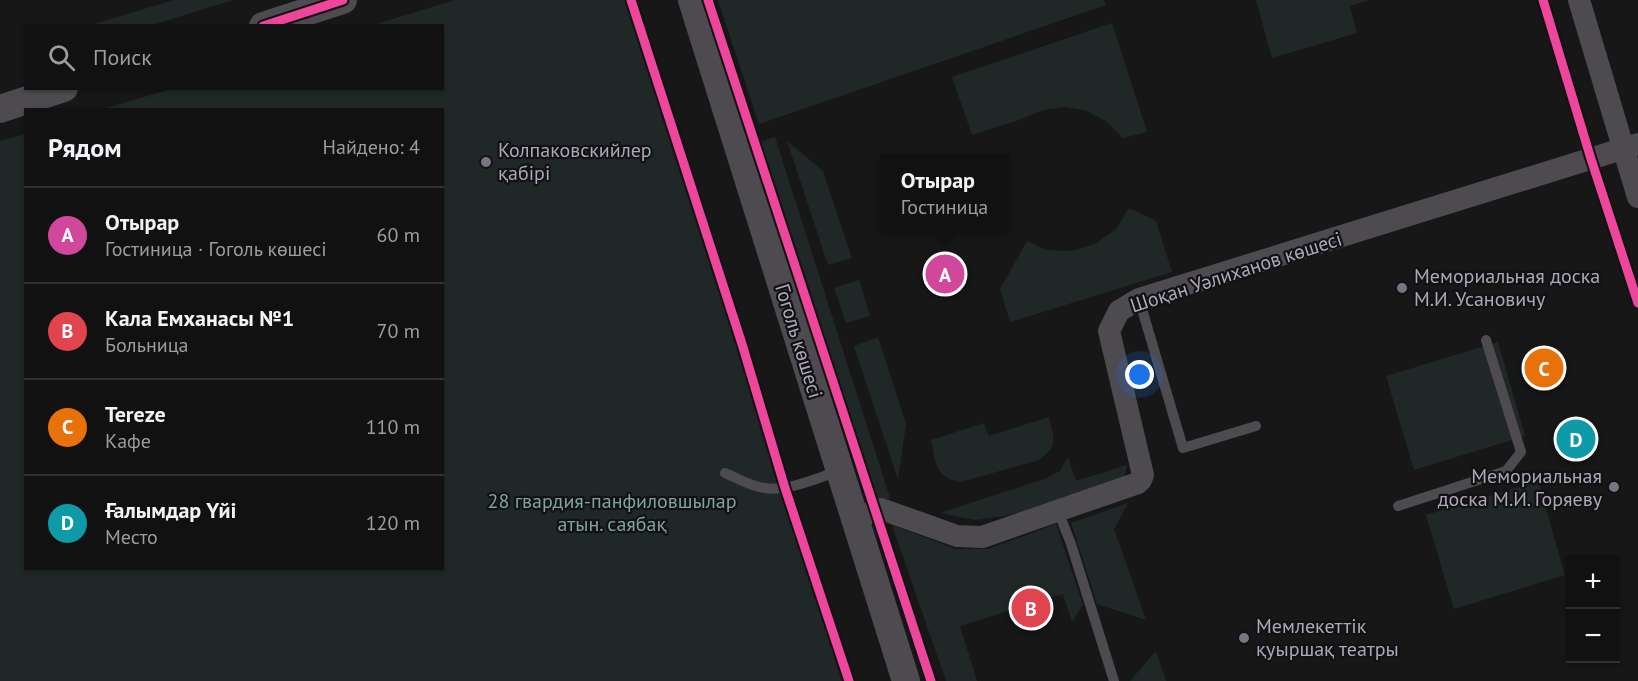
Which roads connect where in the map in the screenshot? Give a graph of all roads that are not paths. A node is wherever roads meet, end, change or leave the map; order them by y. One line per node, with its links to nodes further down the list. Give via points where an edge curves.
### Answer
1 (343, 0): 4 (street)
2 (692, 0): 12 (street, Гоголь көшесі)
3 (1579, 0): 7 (street)
4 (268, 24)
5 (58, 90): 6 (street)
6 (0, 109)
7 (1631, 147): 8 (street); 9 (street, Шоқан Уәлиханов көшесі)
8 (1638, 197)
9 (1139, 299): 11 (lane, via 1182,448); 15 (street, Шоқан Уәлиханов көшесі, via 1119,311 1109,331 1143,475 1138,483)
10 (1486, 340): 14 (lane, via 1521,452 1506,471)
11 (1256, 426)
12 (840, 471): 13 (lane, via 771,489); 16 (street, Гоголь көшесі)
13 (725, 473)
14 (1398, 506)
15 (1058, 511): 16 (street, Шоқан Уәлиханов көшесі, via 982,537 957,536 881,509); 18 (lane)
16 (855, 518): 17 (street, Гоголь көшесі)
17 (906, 681)
18 (1114, 681)

